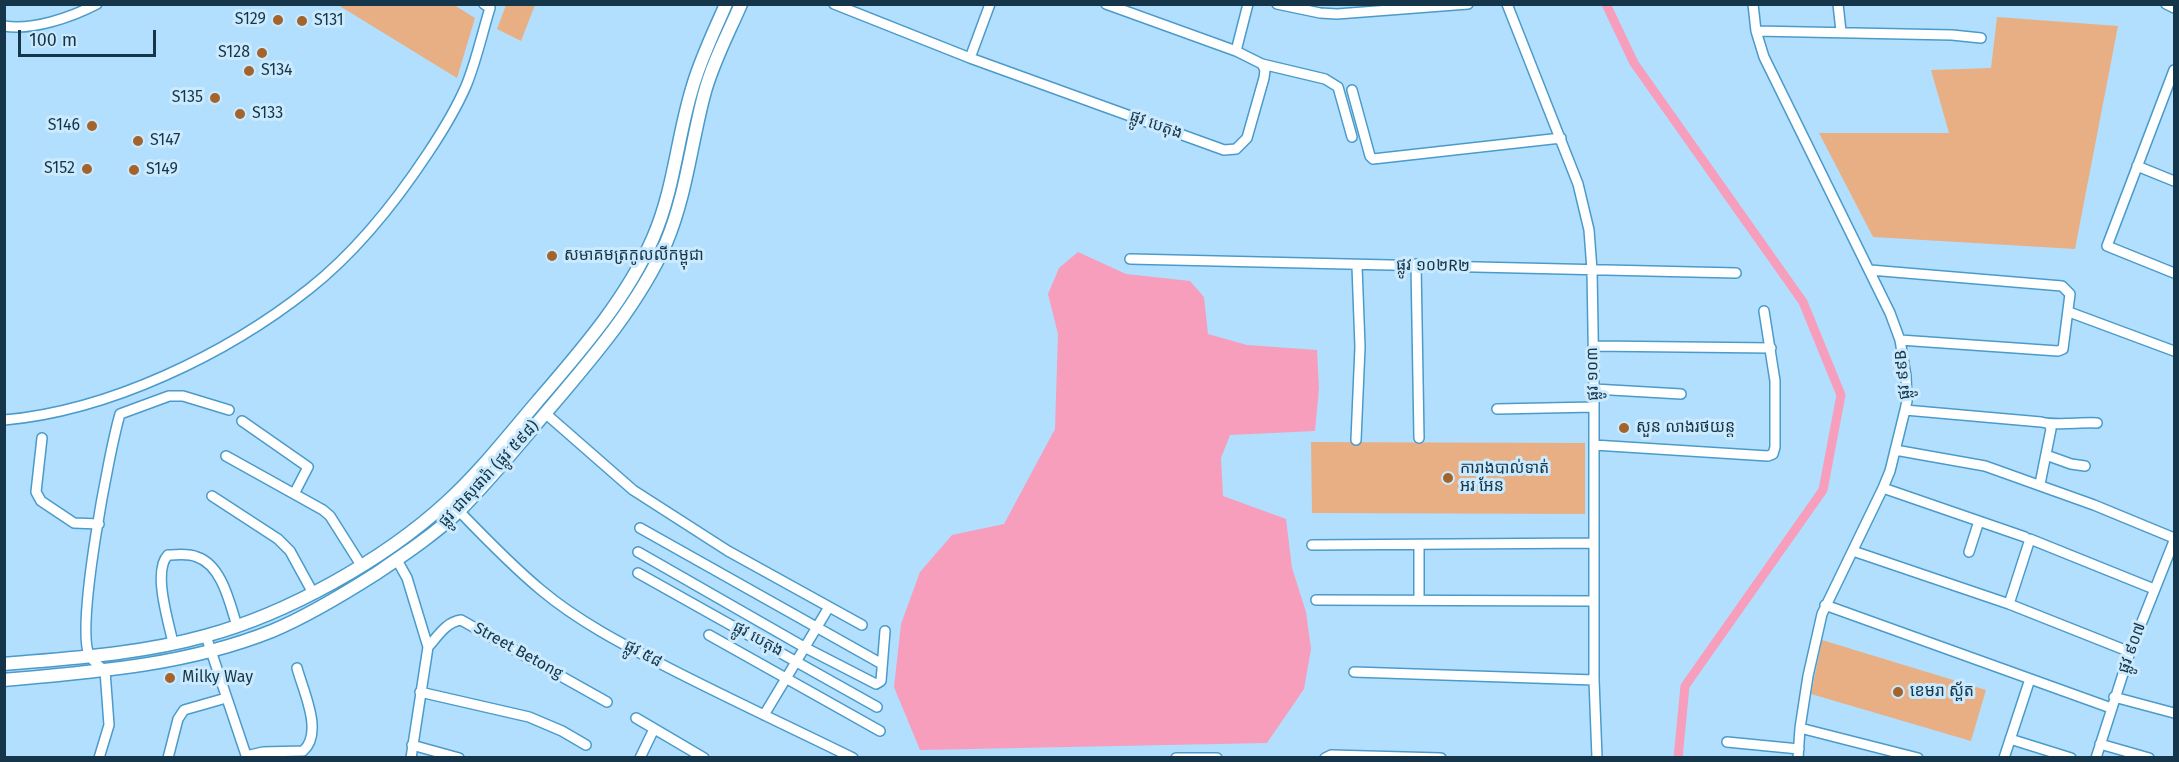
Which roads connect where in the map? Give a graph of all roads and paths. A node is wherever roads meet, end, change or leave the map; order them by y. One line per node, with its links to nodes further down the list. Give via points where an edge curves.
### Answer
1 (97, 4): 16 (street, via 75,15 17,28)
2 (484, 4): 50 (street, via 490,8 466,86 441,132 407,185 337,264 276,313 173,371 95,403)
3 (726, 4): 79 (main road, ផ្លូវ ជាសុផារ៉ា (ផ្លូវ ៥៩៨), via 691,90 674,171 654,237 621,294 569,364 449,501)
4 (741, 4): 49 (main road, ផ្លូវ ជាសុផារ៉ា (ផ្លូវ ៥៩៨), via 704,94 684,186 666,242 634,300)
5 (834, 4): 21 (street, ផ្លូវ បេតុង)
6 (990, 4): 21 (street)
7 (1106, 4): 20 (street)
8 (1248, 4): 20 (street)
9 (1277, 4): 10 (street, via 1337,14)
10 (1468, 4)
11 (1507, 4): 27 (street, ផ្លូវ ១០៣)
12 (1753, 4): 17 (street, ផ្លូវ ៩៩B)
13 (1838, 4): 18 (street)
14 (2166, 4): 15 (street)
15 (2175, 8)
16 (4, 26)
17 (1756, 31): 18 (street); 34 (street, ផ្លូវ ៩៩B, via 1764,57)
18 (1840, 32): 19 (street)
19 (1981, 38)
20 (1236, 51): 22 (street)
21 (970, 58): 22 (street, ផ្លូវ បេតុង, via 1224,150 1236,149 1247,138 1264,78)
22 (1262, 64): 26 (street, via 1325,79 1338,87)
23 (2175, 70): 24 (street)
24 (2171, 88): 28 (street)
25 (1352, 90): 27 (street, via 1373,159)
26 (1352, 137)
27 (1561, 138): 33 (street, ផ្លូវ ១០៣, via 1586,211)
28 (2137, 166): 29 (street); 36 (street, via 2107,246)
29 (2175, 181)
30 (1130, 259): 32 (street, ផ្លូវ ១០២R២)
31 (1416, 264): 32 (street, ផ្លូវ ១០២R២); 33 (street, ផ្លូវ ១០២R២); 55 (street)
32 (1357, 266): 56 (street, via 1360,347)
33 (1592, 270): 35 (street, ផ្លូវ ១០២R២); 40 (street, ផ្លូវ ១០៣)
34 (1870, 270): 38 (street, via 2062,286 2070,294); 39 (street, ផ្លូវ ៩៩B)
35 (1736, 273)
36 (2175, 273)
37 (1764, 311): 41 (street)
38 (2069, 312): 39 (street, via 2063,349 2058,351); 42 (street)
39 (1900, 340): 48 (street, ផ្លូវ ៩៩B, via 1906,376)
40 (1593, 346): 41 (street); 43 (street, ផ្លូវ ១០៣)
41 (1771, 348): 57 (street, via 1775,381 1773,454)
42 (2175, 351)
43 (1594, 389): 44 (street); 45 (street, ផ្លូវ ១០៣)
44 (1681, 394)
45 (1594, 407): 46 (street); 57 (street, ផ្លូវ ១០៣)
46 (1497, 409)
47 (229, 410): 68 (street, via 183,396 169,396 120,414)
48 (1905, 410): 53 (street); 58 (street, ផ្លូវ ៩៩B)
49 (545, 413): 66 (main road, ផ្លូវ ជាសុផារ៉ា (ផ្លូវ ៥៩៨)); 90 (street, via 633,490 728,551)
50 (4, 420)
51 (242, 421): 64 (street, via 308,467)
52 (2097, 423): 53 (street)
53 (2049, 424): 59 (street)
54 (42, 438): 68 (street, via 36,492 40,501 74,524)
55 (1419, 438)
56 (1356, 440)
57 (1594, 446): 72 (street, ផ្លូវ ១០៣)
58 (1895, 450): 62 (street, via 1985,466); 63 (street, ផ្លូវ ៩៩B)
59 (2046, 455): 61 (street); 62 (street)
60 (226, 456): 64 (street)
61 (2085, 466)
62 (2040, 484): 71 (street)
63 (1883, 488): 67 (street); 75 (street, ផ្លូវ ៩៩B)
64 (294, 494): 79 (street, via 330,516)
65 (212, 496): 84 (street, via 278,539 290,551)
66 (459, 511): 78 (main road, ផ្លូវ ជាសុផារ៉ា (ផ្លូវ ៥៩៨)); 120 (street, ផ្លូវ ៥៨, via 542,590 586,623)
67 (1979, 521): 70 (street); 77 (street)
68 (99, 524): 102 (street, via 85,629)
69 (640, 528): 93 (street)
70 (2025, 537)
71 (2175, 539): 83 (street, ផ្លូវ ៩០៧)
72 (1594, 543): 73 (street); 87 (street, ផ្លូវ ១០៣)
73 (1419, 545): 74 (street); 86 (street)
74 (1312, 546)
75 (1853, 550): 88 (street); 89 (street, ផ្លូវ ៩៩B)
76 (638, 552): 81 (street)
77 (1970, 552)
78 (397, 560): 98 (street, via 407,578); 100 (main road, ផ្លូវ ជាសុផារ៉ា (ផ្លូវ ៥៩៨), via 321,607 274,630)
79 (361, 565): 84 (main road, ផ្លូវ ជាសុផារ៉ា (ផ្លូវ ៥៩៨))
80 (638, 573): 82 (street, ផ្លូវ បេតុង)
81 (675, 573): 82 (street); 99 (street)
82 (665, 588): 103 (street, ផ្លូវ បេតុង)
83 (2154, 589): 88 (street, via 2030,539); 101 (street, ផ្លូវ ៩០៧)
84 (313, 593): 92 (main road, ផ្លូវ ជាសុផារ៉ា (ផ្លូវ ៥៩៨))
85 (1316, 600): 86 (street)
86 (1419, 600): 87 (street)
87 (1594, 601): 112 (street, ផ្លូវ ១០៣)
88 (2009, 604): 101 (street)
89 (1825, 605): 110 (street); 122 (street, ផ្លូវ ៩៩B)
90 (829, 607): 91 (street); 93 (street)
91 (862, 625)
92 (237, 626): 96 (main road, ផ្លូវ ជាសុផារ៉ា (ផ្លូវ ៥៩៨)); 97 (street, via 213,568 197,557 168,555 161,565 162,591)
93 (816, 627): 99 (street); 105 (street)
94 (885, 632): 105 (street)
95 (709, 635): 109 (street)
96 (206, 636): 97 (main road, ផ្លូវ ជាសុផារ៉ា (ផ្លូវ ៥៩៨)); 100 (street)
97 (173, 643): 102 (main road, ផ្លូវ ជាសុផារ៉ា (ផ្លូវ ៥៩៨))
98 (428, 647): 113 (street); 116 (street, Street Betong, via 447,625 461,620)
99 (804, 647): 103 (street); 105 (street, via 876,684 881,681)
100 (210, 652): 107 (main road, ផ្លូវ ជាសុផារ៉ា (ផ្លូវ ៥៩៨)); 115 (street)
101 (2130, 652): 114 (street, ផ្លូវ ៩០៧)
102 (89, 656): 104 (main road, ផ្លូវ ជាសុផារ៉ា (ផ្លូវ ៥៩៨)); 107 (street)
103 (796, 660): 109 (street); 117 (street, ផ្លូវ បេតុង)
104 (4, 664)
105 (882, 664)
106 (297, 668): 131 (street, via 314,726 311,742 303,751 263,752)
107 (105, 671): 111 (main road, ផ្លូវ ជាសុផារ៉ា (ផ្លូវ ៥៩៨)); 132 (street, via 109,725)
108 (1354, 672): 112 (street)
109 (786, 677): 120 (street); 124 (street)
110 (2030, 679): 118 (street); 125 (street)
111 (4, 680)
112 (1594, 680): 143 (street, ផ្លូវ ១០៣)
113 (420, 692): 128 (street); 129 (street, via 529,717)
114 (2114, 697): 118 (street, ផ្លូវ ៩០៧); 119 (street)
115 (226, 698): 131 (street); 133 (street, via 184,710)
116 (607, 702)
117 (877, 707)
118 (2111, 708): 127 (street, ផ្លូវ ៩០៧)
119 (2175, 713)
120 (764, 715): 138 (street, ផ្លូវ ៥៨)
121 (636, 718): 123 (street)
122 (1800, 728): 130 (street, ផ្លូវ ៩៩B); 144 (street)
123 (654, 729): 136 (street); 137 (street)
124 (880, 731)
125 (2010, 739): 145 (street); 146 (street)
126 (1727, 742): 130 (street)
127 (2100, 744): 147 (street, ផ្លូវ ៩០៧); 148 (street)
128 (412, 745): 134 (street); 135 (street)
129 (586, 745)
130 (1798, 753)
131 (247, 757)
132 (99, 758)
133 (168, 758)
134 (411, 758)
135 (459, 758)
136 (640, 758)
137 (704, 758)
138 (853, 758)
139 (1176, 758): 140 (street)
140 (1217, 758)
141 (1325, 758): 142 (street)
142 (1441, 758)
143 (1597, 758)
144 (1918, 758)
145 (2004, 758)
146 (2071, 758)
147 (2096, 758)
148 (2149, 758)

